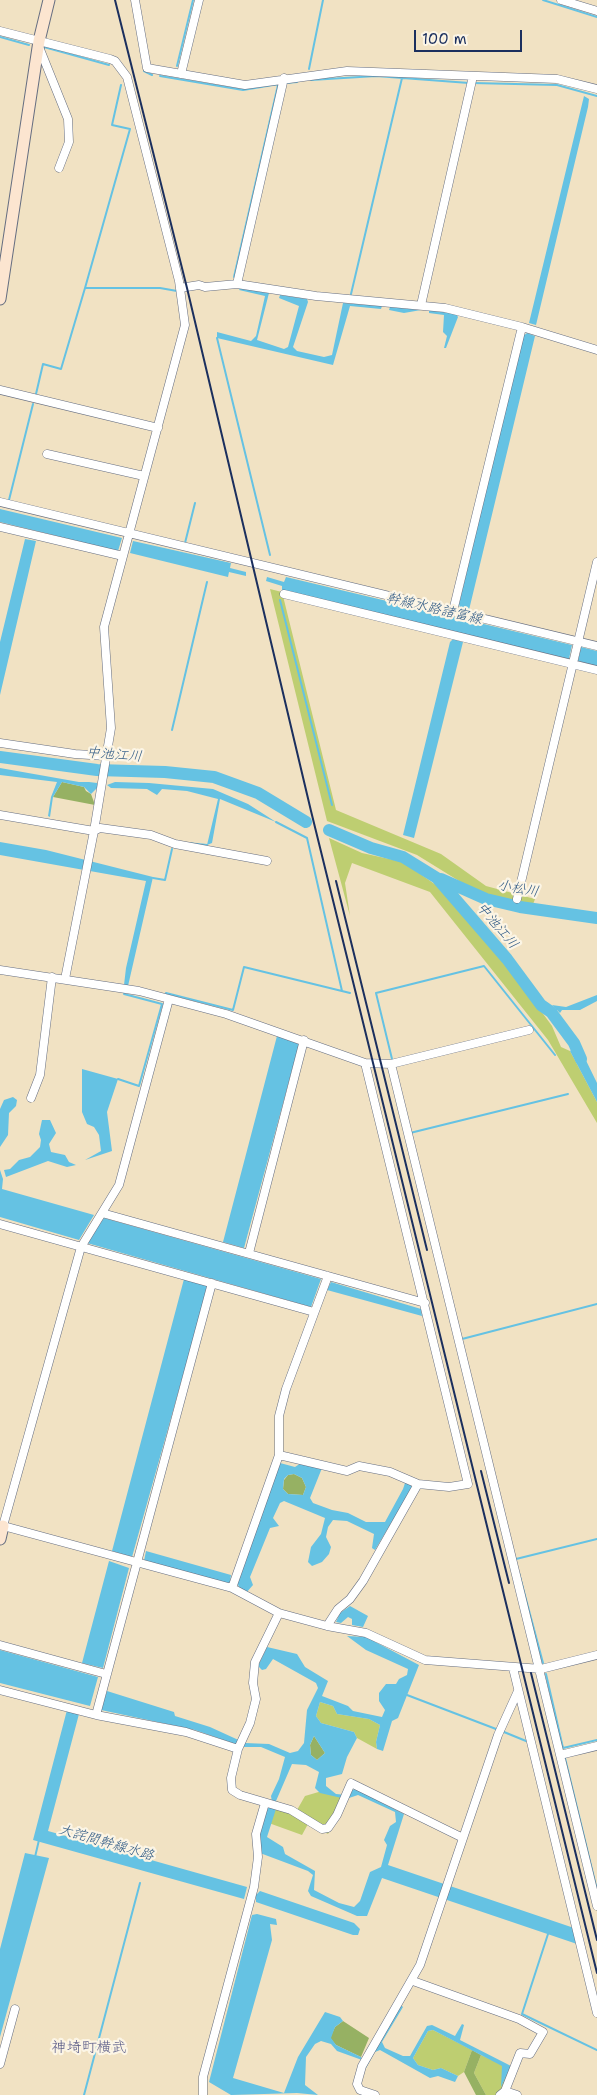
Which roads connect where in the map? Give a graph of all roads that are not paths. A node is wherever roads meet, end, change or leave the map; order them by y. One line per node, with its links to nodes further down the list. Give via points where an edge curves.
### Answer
1 (49, 0): 7 (street)
2 (135, 0): 8 (street, via 147,68)
3 (199, 0): 8 (street)
4 (561, 0): 5 (street)
5 (597, 11)
6 (0, 30): 7 (street)
7 (39, 44): 12 (street, via 68,119 68,142); 14 (street, via 110,59 127,78); 15 (street)
8 (182, 74): 10 (street, via 245,85)
9 (473, 76): 10 (street, via 347,71); 11 (street, via 557,79); 16 (street)
10 (284, 78): 13 (street)
11 (597, 89)
12 (59, 168)
13 (237, 284): 14 (street, via 199,285); 16 (street, via 316,296)
14 (180, 292): 20 (street, via 185,325)
15 (0, 299)
16 (421, 305): 17 (street)
17 (522, 327): 18 (street); 28 (street)
18 (597, 350)
19 (0, 390): 20 (street)
20 (158, 428): 22 (street)
21 (47, 454): 22 (street)
22 (144, 476): 25 (street)
23 (0, 502): 25 (street)
24 (0, 527): 25 (street)
25 (126, 545): 28 (street); 34 (street, via 104,627 111,716)
26 (597, 562): 29 (street)
27 (284, 594): 31 (street)
28 (454, 611): 29 (street)
29 (577, 645): 30 (street); 31 (street)
30 (597, 646)
31 (573, 661): 32 (street); 38 (street)
32 (597, 670)
33 (0, 742): 34 (street)
34 (106, 756): 36 (street)
35 (0, 815): 36 (street)
36 (94, 831): 37 (street, via 100,828 151,835 175,844); 41 (street)
37 (267, 861)
38 (517, 899)
39 (0, 970): 40 (street)
40 (52, 978): 41 (street); 47 (street, via 40,1075)
41 (64, 979): 42 (street)
42 (169, 999): 44 (street); 48 (street, via 119,1185)
43 (529, 1030): 46 (street)
44 (304, 1040): 45 (street); 51 (street)
45 (365, 1063): 46 (street); 54 (street)
46 (391, 1064): 67 (street)
47 (30, 1098)
48 (102, 1213): 50 (street); 51 (street)
49 (0, 1224): 50 (street)
50 (80, 1247): 52 (street); 58 (street)
51 (249, 1253): 53 (street)
52 (212, 1283): 55 (street); 60 (street)
53 (325, 1283): 54 (street); 55 (street)
54 (425, 1303): 57 (street, via 468,1484 449,1487)
55 (314, 1312): 56 (street, via 279,1416)
56 (279, 1455): 57 (street, via 347,1471 359,1466 390,1472); 61 (street)
57 (412, 1481): 63 (street, via 363,1581)
58 (2, 1525): 59 (street); 60 (street)
59 (0, 1538)
60 (137, 1563): 61 (street); 68 (street)
61 (232, 1588): 62 (street)
62 (279, 1613): 63 (street); 73 (street, via 255,1662 253,1683 256,1699)
63 (327, 1626): 66 (street, via 366,1633 425,1660)
64 (0, 1645): 68 (street)
65 (597, 1655): 67 (street)
66 (513, 1668): 67 (street); 70 (street)
67 (541, 1669): 74 (street)
68 (106, 1674): 71 (street)
69 (0, 1690): 71 (street)
70 (518, 1691): 76 (street, via 498,1735); 80 (street)
71 (96, 1715): 73 (street, via 186,1732)
72 (597, 1746): 74 (street)
73 (238, 1749): 75 (street, via 231,1778 232,1790)
74 (560, 1755): 77 (street)
75 (265, 1803): 76 (street, via 291,1810 322,1829 328,1828 350,1783); 84 (street, via 256,1834 258,1857 251,1896 203,2077)
76 (463, 1838): 78 (street)
77 (597, 1906)
78 (413, 1980): 82 (street, via 362,2066 357,2084); 83 (street, via 543,2032 530,2054 520,2053)
79 (15, 2009): 81 (street)
80 (597, 2013)
81 (0, 2064)
82 (359, 2092): 85 (street)
83 (502, 2093): 86 (street)
84 (203, 2095)
85 (375, 2095)
86 (517, 2095)

